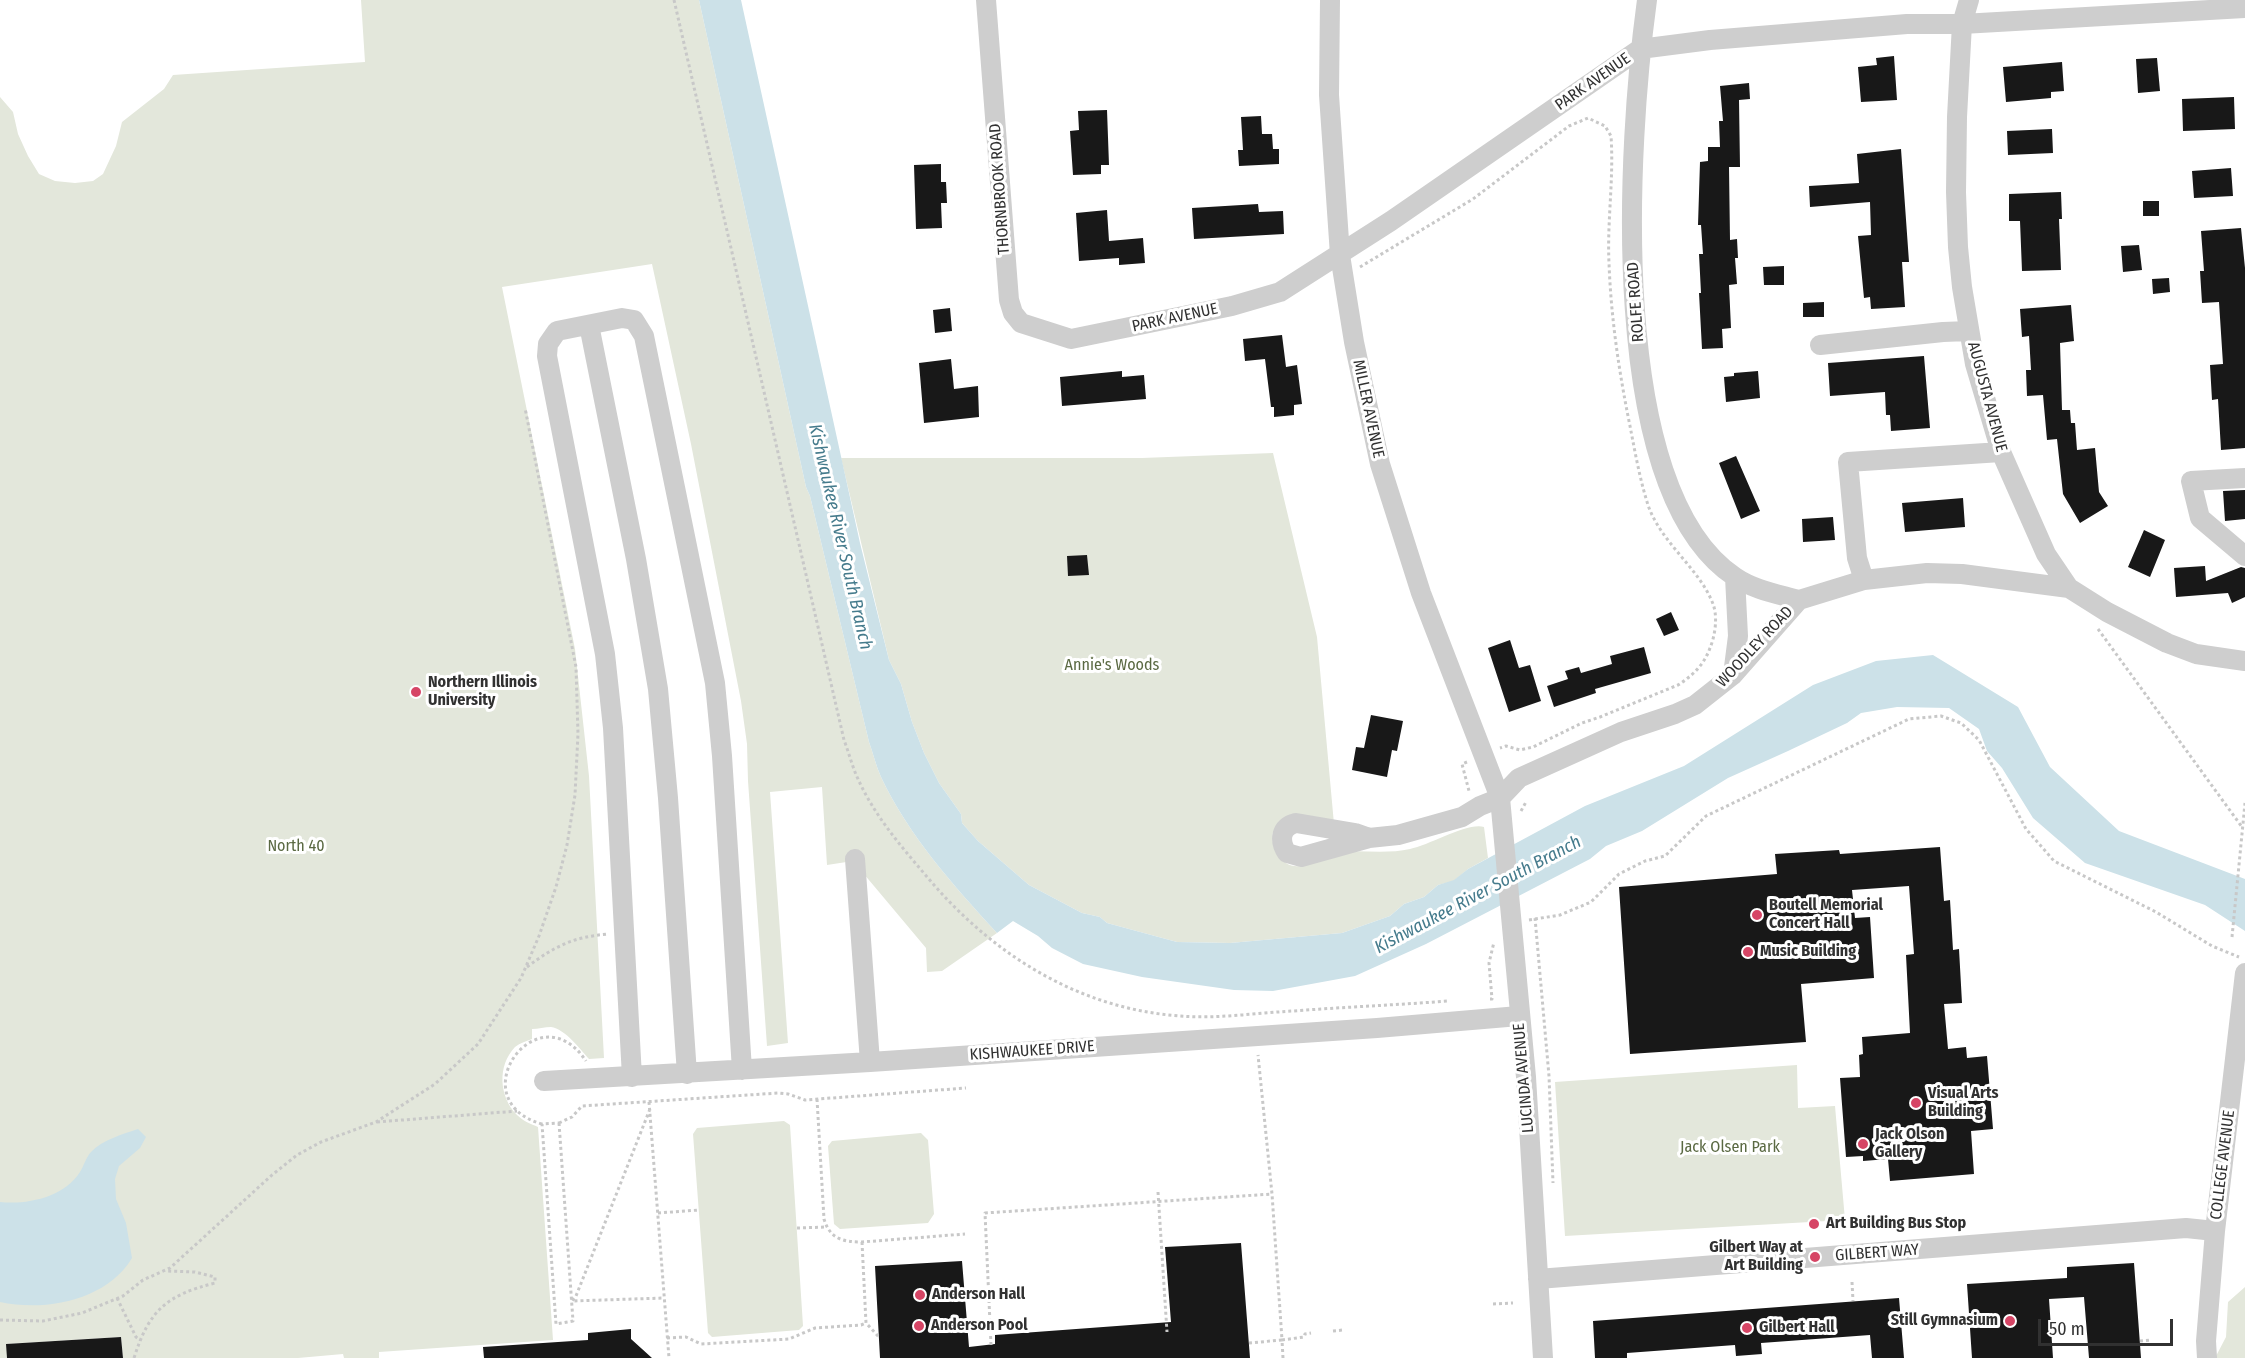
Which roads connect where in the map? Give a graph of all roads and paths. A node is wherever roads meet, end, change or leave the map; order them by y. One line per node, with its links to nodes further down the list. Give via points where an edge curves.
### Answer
1 (674, 0): 41 (path, via 844,740 875,812 897,843 964,918 1008,953 1075,991 1107,1002 1151,1013 1201,1017)
2 (986, 0): 13 (street, THORNBROOK ROAD, via 1009,300 1021,323)
3 (1330, 0): 9 (street, MILLER AVENUE, via 1329,95)
4 (1647, 0): 8 (street, ROLFE ROAD)
5 (1969, 0): 7 (street, AUGUSTA AVENUE)
6 (2245, 8): 7 (street, PARK AVENUE)
7 (1962, 24): 8 (street, PARK AVENUE, via 1907,24); 12 (street, AUGUSTA AVENUE, via 1956,192 1958,247)
8 (1640, 49): 9 (street, PARK AVENUE); 19 (street, ROLFE ROAD, via 1632,234 1637,333 1647,408 1661,463 1682,517 1714,558)
9 (1340, 255): 13 (street, PARK AVENUE, via 1280,292 1232,306); 26 (street, MILLER AVENUE, via 1380,464 1421,593)
10 (1358, 268): 26 (path, via 1473,199 1569,126 1588,118 1605,126 1611,136 1609,263 1617,350 1635,450 1649,508 1714,605 1714,640 1701,665 1678,685 1533,747 1520,750 1506,746)
11 (589, 325): 35 (street, via 558,331 548,344 547,356 605,654); 45 (street, via 622,318 634,320 644,336 715,683); 46 (street, via 658,689)
12 (1969, 331): 14 (street); 16 (street, AUGUSTA AVENUE)
13 (1071, 339)
14 (1820, 345)
15 (525, 408): 38 (path, via 576,667 578,734 575,795 567,845 553,897)
16 (2001, 452): 20 (street, via 1848,462 1857,558); 21 (street, AUGUSTA AVENUE, via 2046,554)
17 (2245, 478): 18 (street, via 2191,482 2200,518)
18 (2245, 556)
19 (1735, 577): 22 (street, ROLFE ROAD, via 1748,585); 25 (street, via 1738,636)
20 (1864, 580): 21 (street, WOODLEY ROAD, via 1927,573 1962,574); 22 (street, WOODLEY ROAD)
21 (2069, 588): 24 (street, AUGUSTA AVENUE, via 2167,642 2196,654)
22 (1799, 600): 25 (street, WOODLEY ROAD)
23 (2093, 623): 30 (path)
24 (2245, 662)
25 (1733, 675): 27 (street, WOODLEY ROAD, via 1695,705 1621,732 1519,778)
26 (1484, 755): 27 (street, MILLER AVENUE); 29 (path, via 1462,764)
27 (1500, 798): 29 (street, WOODLEY ROAD); 34 (street, LUCINDA AVENUE)
28 (2245, 803): 30 (path)
29 (1474, 810): 31 (street, WOODLEY ROAD, via 1417,830)
30 (2242, 826): 36 (path)
31 (1369, 838)
32 (855, 859): 44 (street)
33 (1535, 918): 34 (path); 37 (path, via 1560,915 1591,902 1619,874 1665,856 1706,816 1909,719 1941,716 1961,723 1979,740 2026,829 2054,861); 56 (path, via 1549,1076)
34 (1511, 920): 40 (path, via 1497,927 1489,963 1492,999); 42 (street, LUCINDA AVENUE)
35 (624, 933): 38 (path, via 566,942); 47 (street)
36 (2232, 937)
37 (2245, 960)
38 (525, 968): 54 (path, via 478,1044 435,1084)
39 (2245, 973): 64 (street, COLLEGE AVENUE)
40 (1482, 999)
41 (1452, 1001)
42 (1519, 1016): 43 (street, KISHWAUKEE DRIVE); 68 (street, LUCINDA AVENUE)
43 (1257, 1036): 44 (street, KISHWAUKEE DRIVE); 58 (path)
44 (870, 1062): 45 (street, KISHWAUKEE DRIVE)
45 (742, 1070): 46 (street, KISHWAUKEE DRIVE)
46 (687, 1074): 47 (street, KISHWAUKEE DRIVE)
47 (632, 1077): 48 (street, KISHWAUKEE DRIVE)
48 (544, 1081)
49 (966, 1088): 50 (path)
50 (817, 1099): 51 (path, via 778,1093); 62 (path)
51 (649, 1102): 52 (path); 55 (path, via 582,1107)
52 (650, 1109): 61 (path); 72 (path)
53 (518, 1111): 54 (path)
54 (375, 1122): 67 (path, via 297,1155)
55 (559, 1123): 72 (path); 72 (path, via 542,1124 556,1324 573,1322)
56 (1553, 1191)
57 (1158, 1192): 59 (path)
58 (1272, 1194): 59 (path); 85 (path)
59 (1159, 1201): 80 (path); 89 (path, via 985,1213)
60 (699, 1210): 61 (path)
61 (658, 1213): 71 (path)
62 (826, 1227): 63 (path); 66 (path, via 835,1238)
63 (797, 1228)
64 (2215, 1231): 68 (street, GILBERT WAY, via 2186,1228); 94 (street, COLLEGE AVENUE)
65 (965, 1234): 66 (path)
66 (862, 1242): 77 (path)
67 (166, 1271): 70 (path, via 143,1280); 84 (path, via 206,1274 215,1277 215,1283 183,1292 162,1304)
68 (1538, 1279): 93 (street, LUCINDA AVENUE)
69 (1852, 1282): 73 (path)
70 (117, 1298): 76 (path, via 82,1313 43,1321); 84 (path)
71 (664, 1298): 72 (path); 83 (path)
72 (572, 1301)
73 (1853, 1301)
74 (1514, 1303): 75 (path)
75 (1493, 1304)
76 (0, 1320)
77 (867, 1323): 82 (path); 83 (path, via 815,1328 789,1339 701,1344 686,1337)
78 (1343, 1330): 79 (path)
79 (1333, 1331)
80 (1167, 1332)
81 (1311, 1333): 85 (path, via 1301,1339)
82 (879, 1337)
83 (667, 1338): 91 (path)
84 (140, 1340): 90 (path)
85 (1282, 1340): 88 (path); 92 (path)
86 (2151, 1340): 87 (path)
87 (2140, 1341)
88 (1249, 1343)
89 (992, 1345)
90 (134, 1358)
91 (669, 1358)
92 (1283, 1358)
93 (1543, 1358)
94 (2207, 1358)

